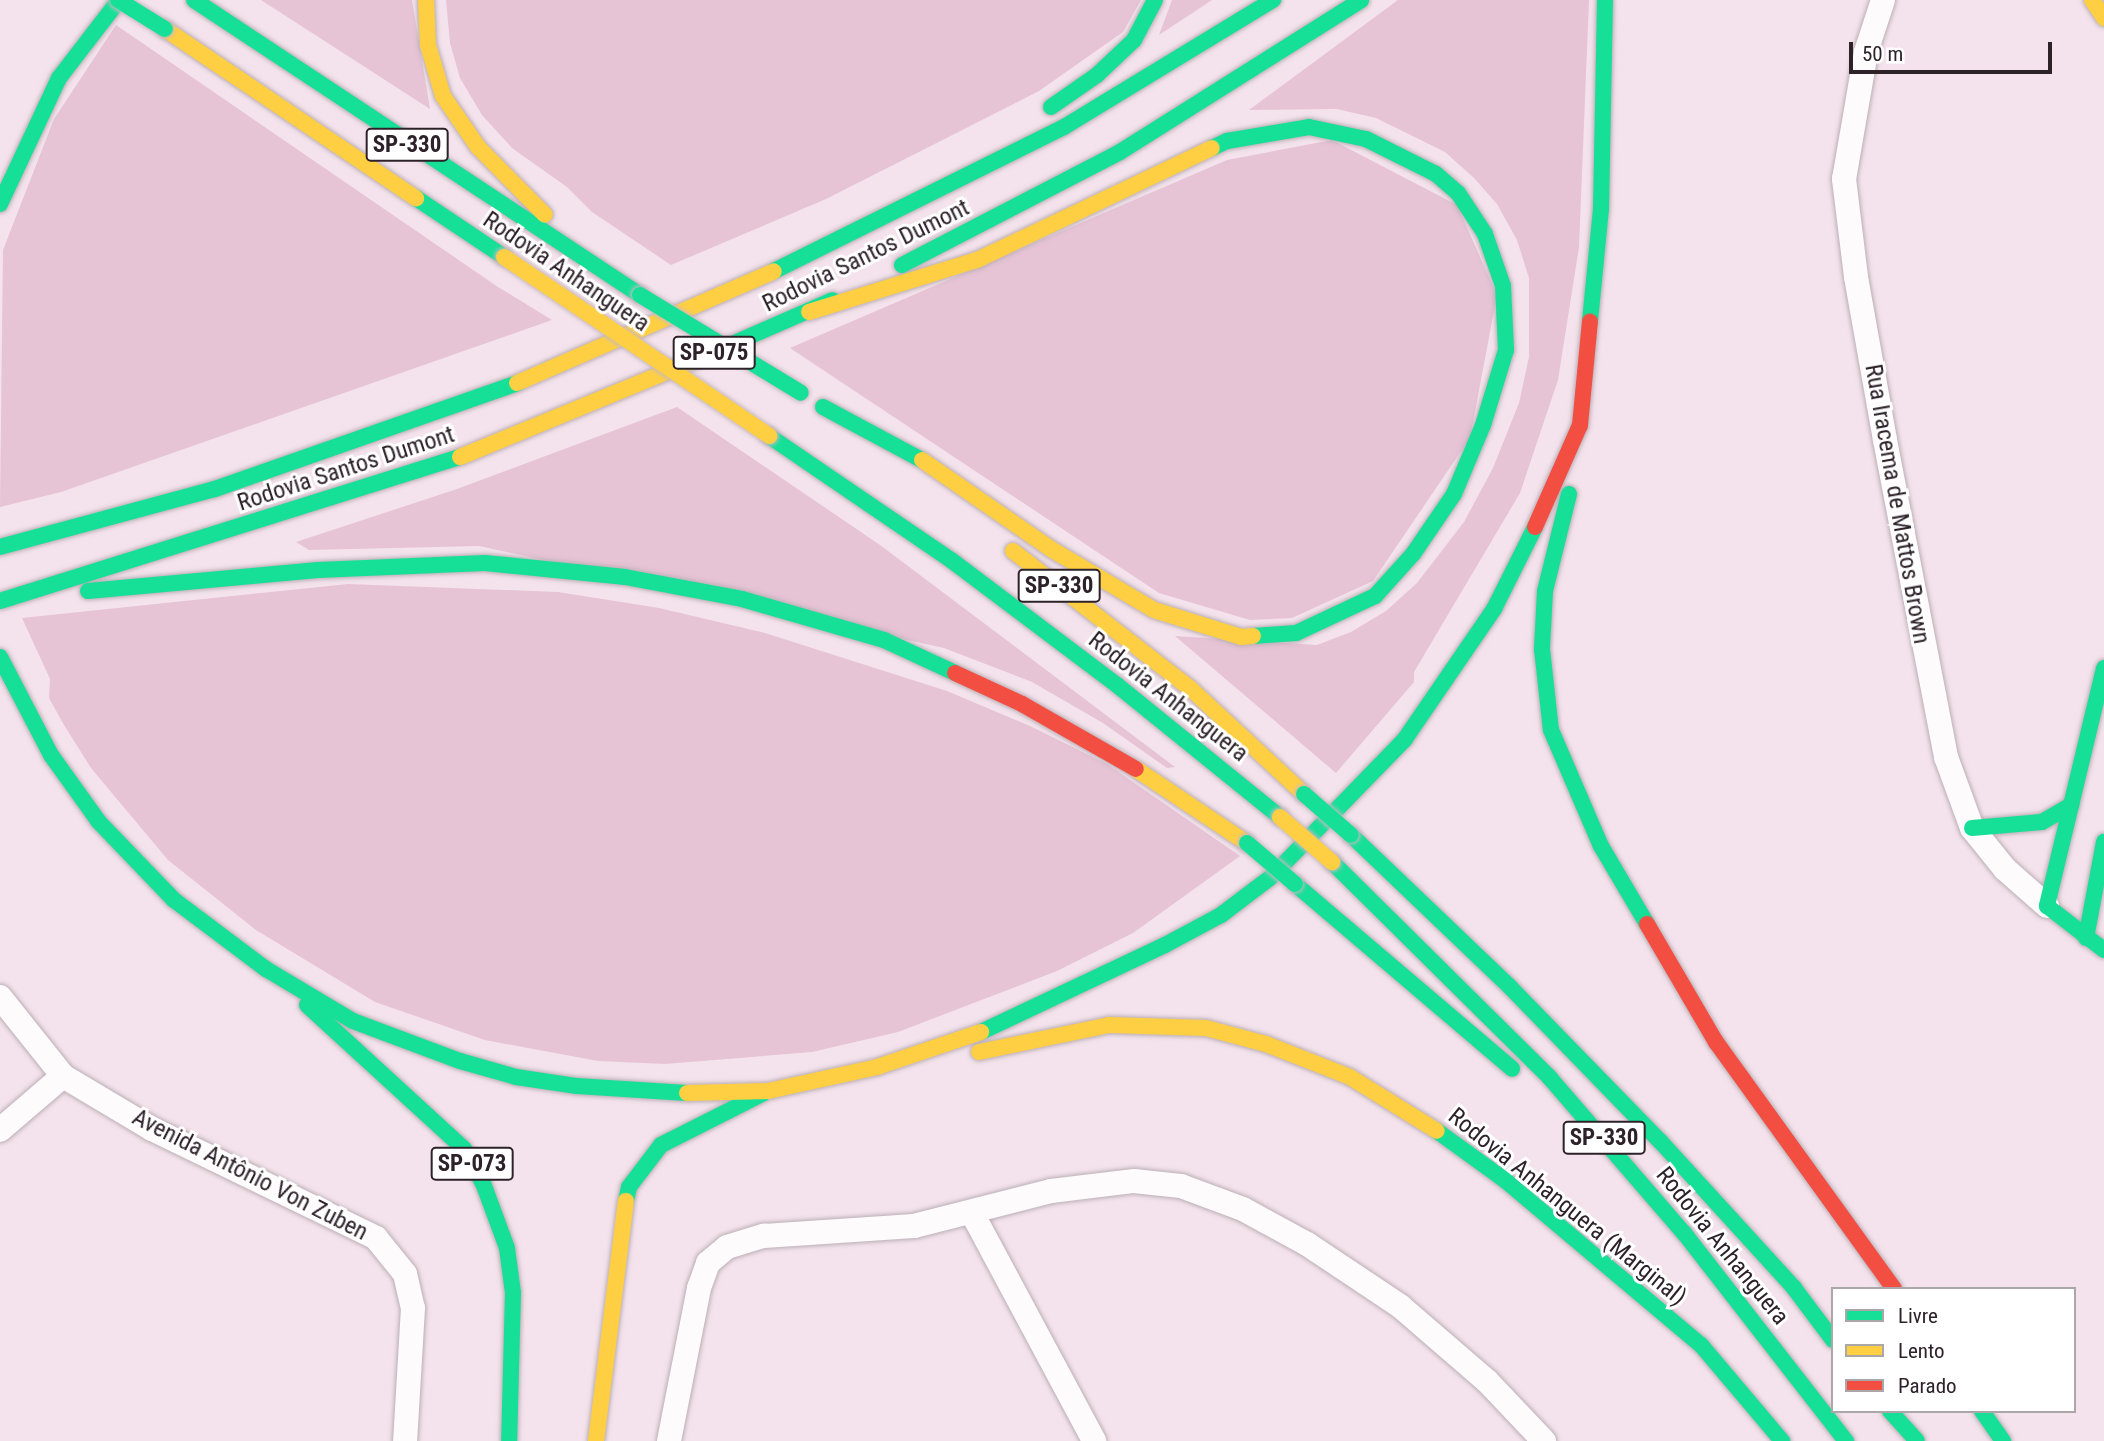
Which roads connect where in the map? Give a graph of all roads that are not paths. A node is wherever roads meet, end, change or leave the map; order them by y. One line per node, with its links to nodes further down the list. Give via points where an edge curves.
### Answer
1 (119, 0): 13 (main road, via 59,78); 38 (main road, Rodovia Anhanguera / SP-330, bridge, via 951,560 1117,684 1332,862 1484,1009)
2 (194, 0): 15 (main road, Rodovia Anhanguera / SP-330)
3 (426, 0): 15 (main road, via 428,45 443,96 478,147 526,198)
4 (1154, 0): 11 (main road, via 1134,40 1097,75)
5 (1273, 0): 14 (main road, Rodovia Santos Dumont / SP-075, via 1064,127)
6 (1361, 0): 16 (main road, Rodovia Santos Dumont / SP-075, via 1120,152)
7 (1605, 0): 18 (main road, via 1601,209)
8 (1883, 0): 27 (street, Rua Iracema de Mattos Brown, via 1866,52 1844,179 1856,277 1934,709)
9 (2092, 0): 10 (main road)
10 (2104, 18)
11 (1034, 118)
12 (1000, 139): 14 (main road)
13 (0, 204)
14 (830, 243): 21 (main road, Rodovia Santos Dumont / SP-075, via 767,275 487,396 215,489)
15 (622, 285): 17 (main road, Rodovia Anhanguera / SP-330, bridge)
16 (809, 312): 17 (main road, via 977,260 1227,141 1309,127 1366,139 1436,174 1458,193 1485,234 1503,286 1506,350 1483,425 1454,494 1413,554 1375,596 1296,633 1241,637 1154,610 1051,549 901,446); 22 (main road, Rodovia Santos Dumont / SP-075, via 495,446)
17 (823, 407): 19 (main road, Rodovia Anhanguera / SP-330)
18 (1580, 425): 34 (main road, via 1517,567 1438,697 1362,787 1270,878 1221,915 1110,975 993,1028); 40 (main road, via 1566,510 1545,591 1542,649 1551,730 1601,846 1716,1042)
19 (909, 472)
20 (995, 537): 41 (main road, Rodovia Anhanguera / SP-330, bridge, via 1191,689 1510,987 1794,1287)
21 (0, 547)
22 (19, 597): 23 (main road, Rodovia Santos Dumont / SP-075); 38 (main road, bridge, via 318,570 485,563 625,577 742,599 884,640 1022,704 1109,751 1247,843)
23 (0, 601)
24 (0, 657): 32 (main road, via 51,755 133,861 174,901)
25 (2104, 668): 26 (main road)
26 (2072, 805): 27 (main road, via 2042,822 2000,830); 29 (main road)
27 (1972, 828): 29 (street, Rua Iracema de Mattos Brown, via 2005,869)
28 (2104, 842): 30 (main road)
29 (2047, 906): 30 (main road, Rua Iracema de Mattos Brown)
30 (2086, 938): 31 (main road, Rua Iracema de Mattos Brown)
31 (2104, 950)
32 (266, 969): 36 (main road, via 354,1021 516,1077 678,1096); 46 (main road, SP-073, via 454,1139 483,1183 507,1248 513,1293)
33 (0, 997): 35 (street, Avenida Antônio Von Zuben)
34 (877, 1067): 36 (main road); 51 (main road, Rodovia Anhanguera (Marginal), via 1131,1025 1206,1028 1309,1058 1402,1106 1506,1181 1701,1345)
35 (63, 1076): 37 (street); 45 (street, Avenida Antônio Von Zuben, via 152,1129 376,1238 405,1274 413,1308)
36 (768, 1091): 47 (main road, via 661,1145 629,1187 618,1240)
37 (0, 1129)
38 (1634, 1173): 52 (main road, Rodovia Anhanguera / SP-330)
39 (972, 1213): 48 (street, via 914,1226 764,1236 727,1247 708,1263 699,1288); 49 (street); 50 (street, via 1074,1186 1134,1181 1181,1186 1243,1209 1307,1244 1400,1306 1487,1381)
40 (1893, 1287)
41 (1831, 1337)
42 (1888, 1413): 53 (main road)
43 (1889, 1413): 54 (main road)
44 (1983, 1413): 55 (main road)
45 (405, 1441)
46 (509, 1441)
47 (596, 1441)
48 (669, 1441)
49 (1094, 1441)
50 (1544, 1441)
51 (1782, 1441)
52 (1846, 1441)
53 (1904, 1441)
54 (1917, 1441)
55 (2003, 1441)

